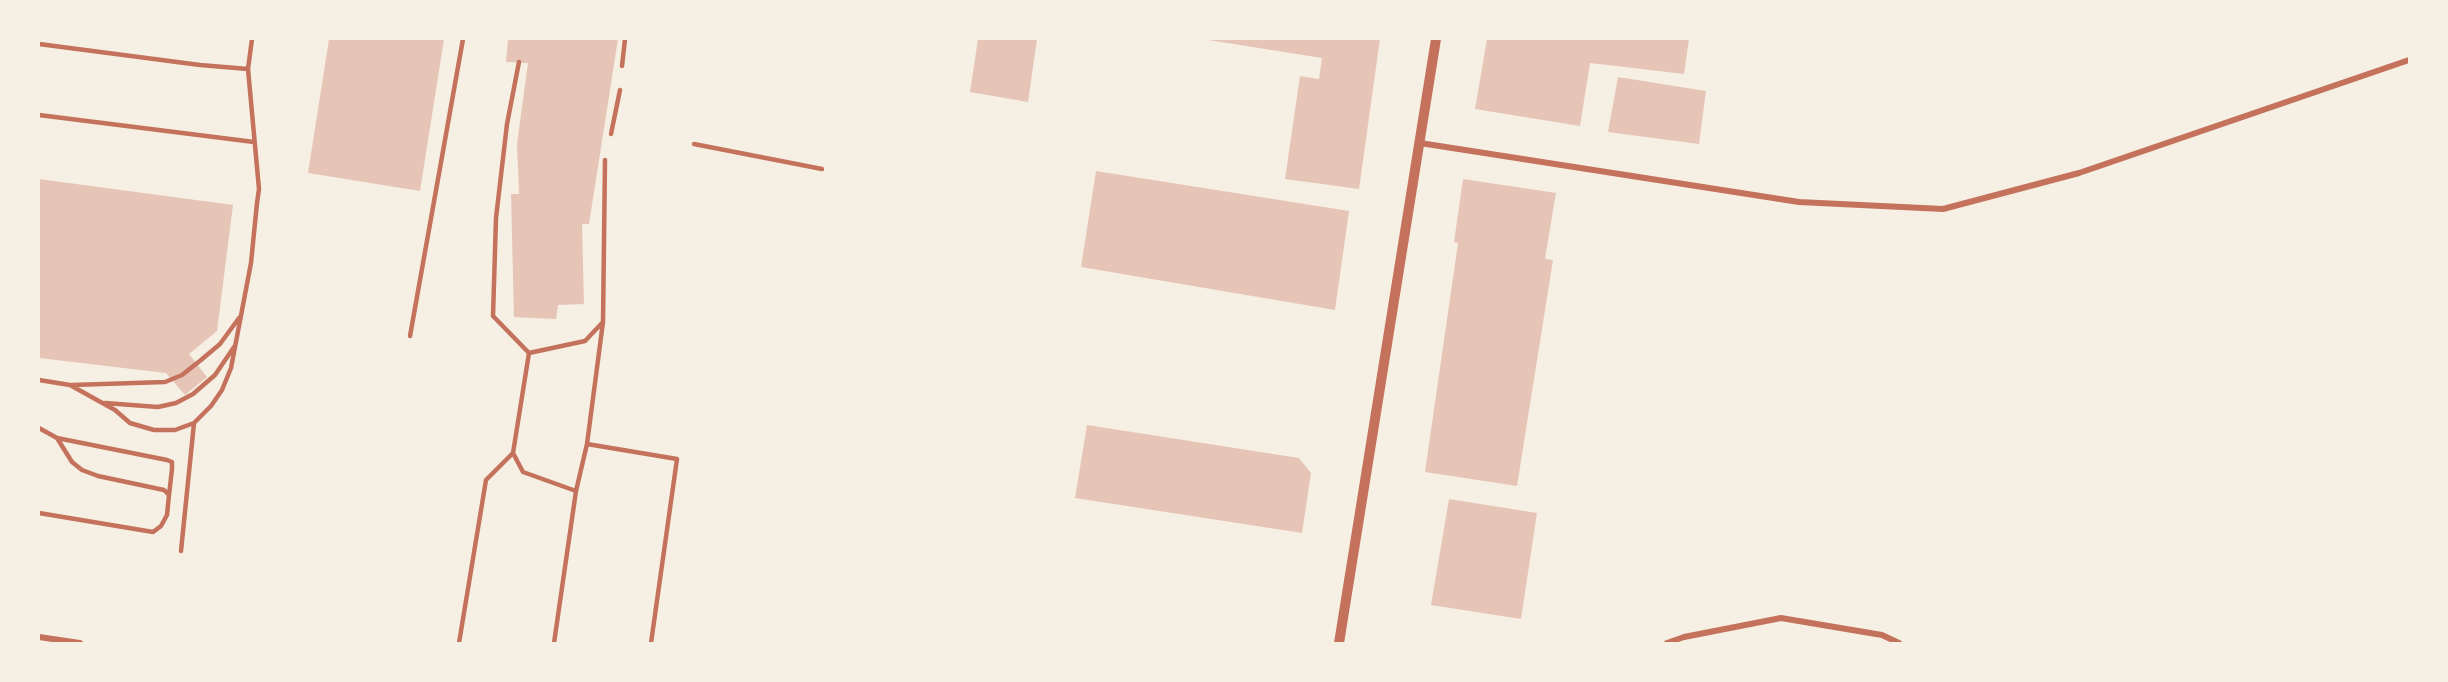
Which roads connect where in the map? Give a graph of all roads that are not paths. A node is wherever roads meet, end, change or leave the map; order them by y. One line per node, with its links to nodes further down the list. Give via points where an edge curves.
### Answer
1 (252, 39): 9 (lane)
2 (464, 39): 20 (lane)
3 (625, 39): 8 (lane)
4 (1436, 39): 14 (street)
5 (39, 45): 9 (lane)
6 (2409, 60): 14 (street, via 2079,173 1943,209 1799,202)
7 (519, 62): 22 (lane, via 496,218 493,316)
8 (622, 66)
9 (248, 69): 13 (lane)
10 (620, 90): 12 (lane)
11 (39, 115): 13 (lane)
12 (611, 134)
13 (254, 142): 18 (lane, via 259,189)
14 (1420, 143): 40 (street)
15 (694, 144): 17 (lane)
16 (605, 160): 19 (lane)
17 (822, 169)
18 (242, 315): 21 (lane); 24 (lane, via 220,344 182,375 165,382)
19 (603, 322): 22 (lane, via 585,341); 29 (lane)
20 (410, 336)
21 (236, 342): 25 (lane, via 215,375 193,394 176,402 158,407); 26 (lane, via 222,390)
22 (529, 353): 30 (lane)
23 (39, 380): 24 (lane)
24 (70, 385): 25 (lane)
25 (102, 403): 26 (lane, via 130,423 154,430 175,430)
26 (194, 423): 34 (lane)
27 (39, 428): 28 (lane)
28 (57, 438): 32 (lane, via 82,470 164,490); 32 (lane, via 172,462)
29 (587, 444): 31 (lane); 39 (lane, via 677,459)
30 (513, 453): 31 (lane, via 523,472); 37 (lane, via 486,480)
31 (576, 491): 38 (lane)
32 (169, 495): 33 (lane, via 167,515 153,532)
33 (39, 513)
34 (181, 551)
35 (39, 637): 36 (street)
36 (80, 643)
37 (459, 643)
38 (554, 643)
39 (651, 643)
40 (1339, 643)
41 (1667, 643): 42 (street, via 1781,618 1882,635)
42 (1899, 643)

